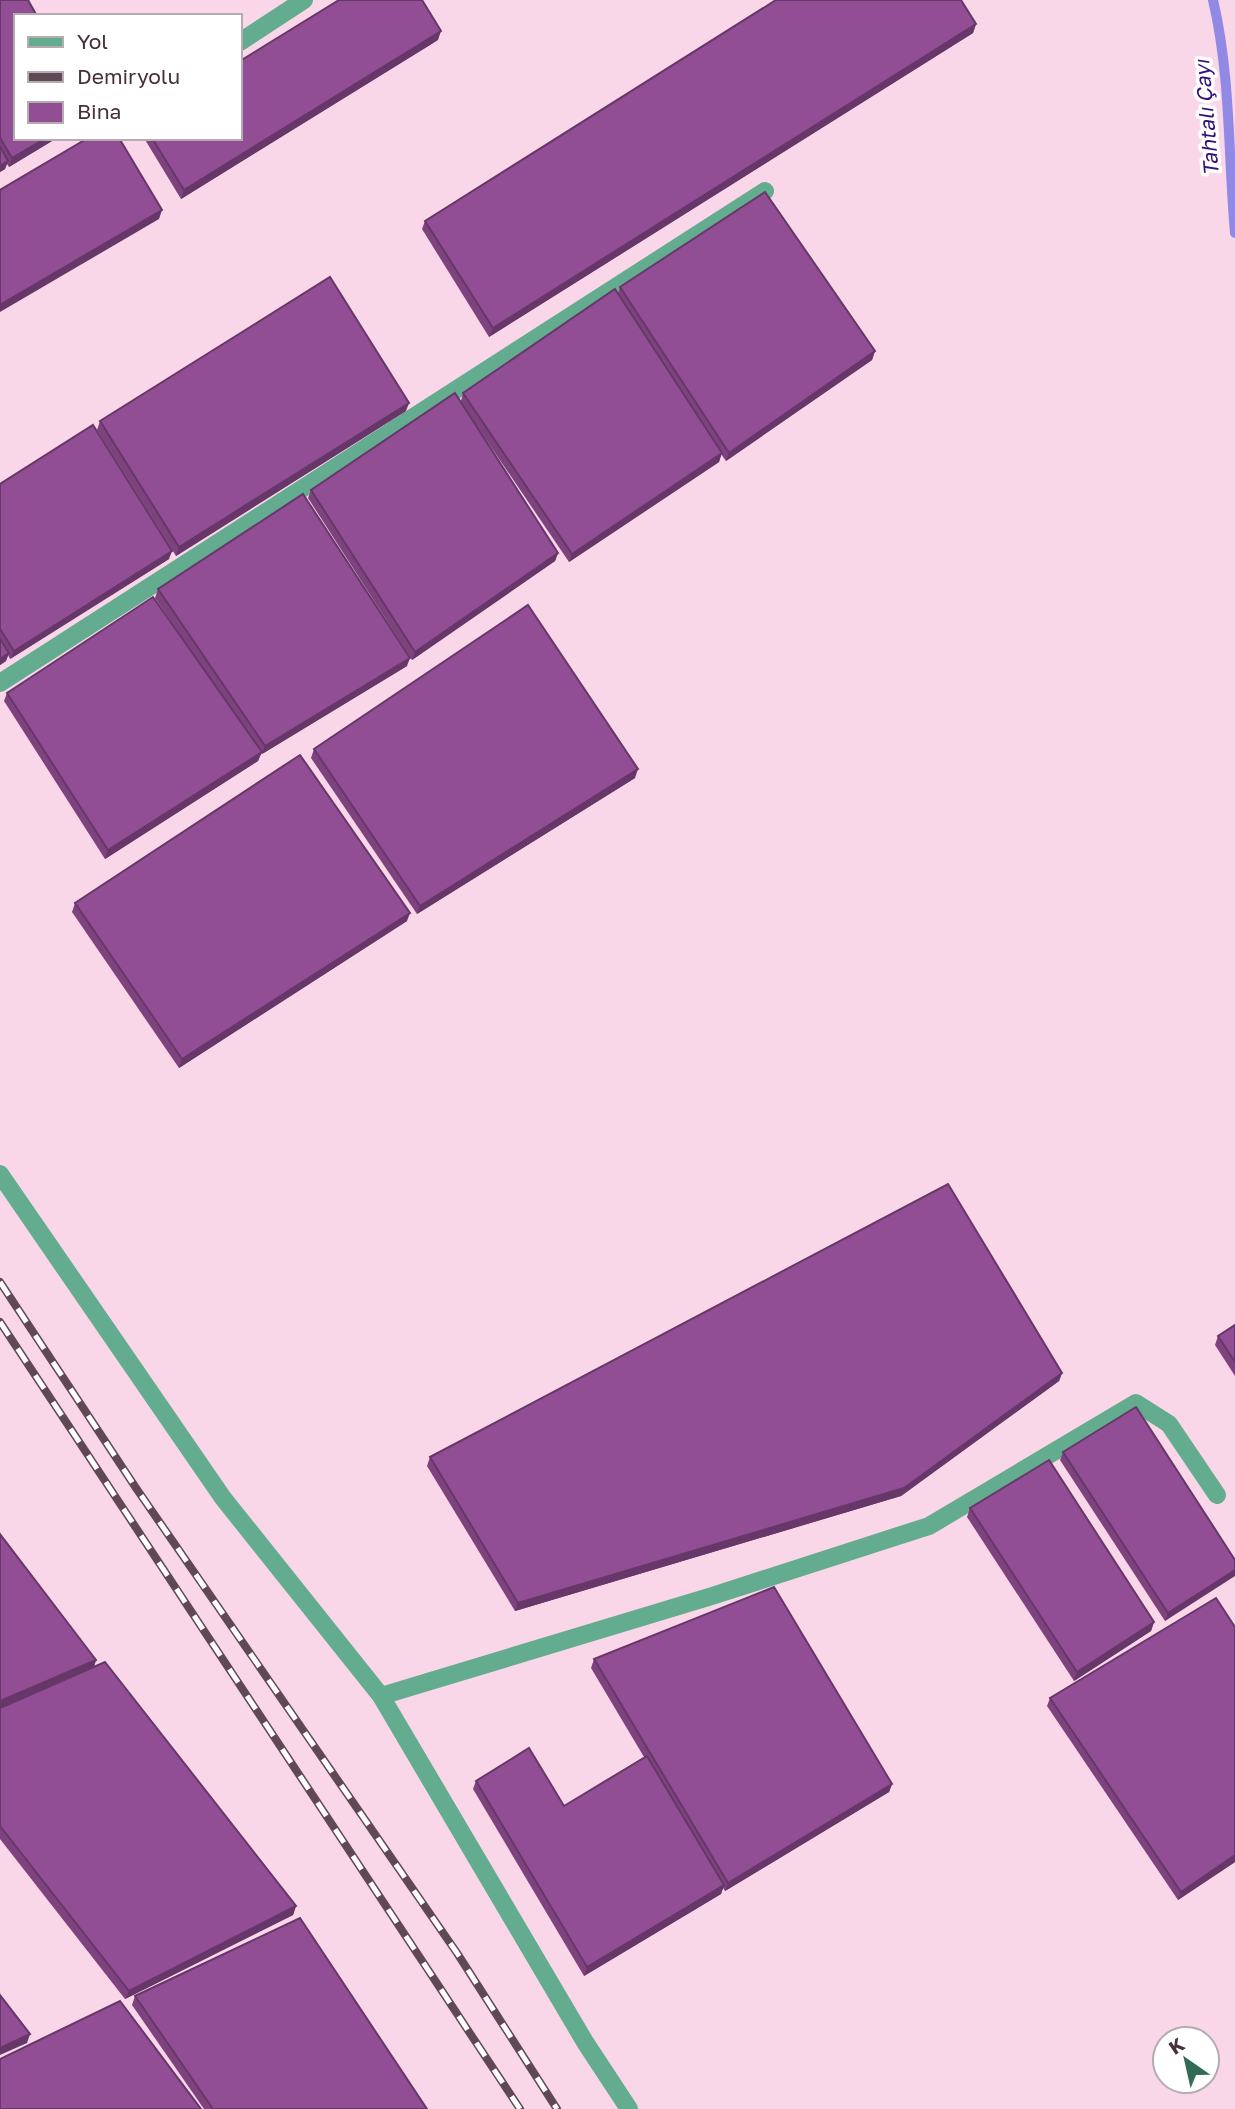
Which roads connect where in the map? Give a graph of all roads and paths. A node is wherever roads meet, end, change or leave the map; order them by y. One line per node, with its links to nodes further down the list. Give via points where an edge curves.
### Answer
1 (304, 0): 2 (street)
2 (242, 41)
3 (765, 191): 4 (street)
4 (0, 683)
5 (0, 1174): 7 (street, via 223,1498)
6 (1217, 1496): 7 (street, via 1169,1424 1136,1403 929,1526)
7 (381, 1696): 8 (street)
8 (629, 2109)

